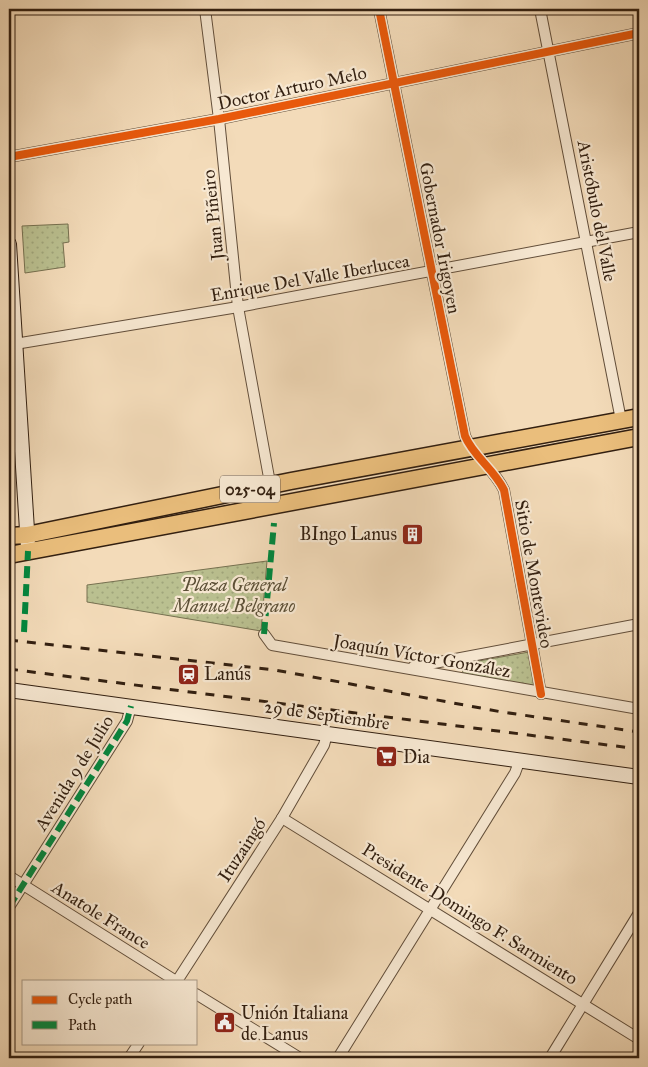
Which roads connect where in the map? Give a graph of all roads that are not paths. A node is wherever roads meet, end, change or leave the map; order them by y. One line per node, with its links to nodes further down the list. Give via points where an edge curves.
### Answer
1 (205, 9): 7 (street, Juan Piñeiro)
2 (379, 9): 6 (street, Gobernador Irigoyen)
3 (540, 9): 5 (street, Aristóbulo del Valle)
4 (639, 33): 5 (street, Doctor Arturo Melo)
5 (549, 50): 6 (street, Doctor Arturo Melo); 10 (street, Aristóbulo del Valle)
6 (394, 82): 7 (street, Doctor Arturo Melo); 12 (street, Gobernador Irigoyen)
7 (219, 119): 8 (street, Doctor Arturo Melo); 13 (street, Juan Piñeiro)
8 (9, 157)
9 (639, 232): 10 (street, Enrique Del Valle Iberlucea)
10 (586, 243): 12 (street, Enrique Del Valle Iberlucea); 17 (street, Aristóbulo del Valle)
11 (9, 244): 14 (street)
12 (432, 272): 13 (street, Enrique Del Valle Iberlucea); 19 (street, Gobernador Irigoyen, via 465,436)
13 (238, 307): 14 (street, Enrique Del Valle Iberlucea); 21 (street, Juan Piñeiro)
14 (15, 344): 15 (street)
15 (12, 375): 23 (street)
16 (639, 417): 17 (main road, 025-04)
17 (621, 420): 19 (main road, 025-04)
18 (639, 437): 20 (main road, 025-04)
19 (473, 448): 20 (street, Gobernador Irigoyen); 21 (main road, 025-04)
20 (487, 465): 22 (main road, 025-04); 29 (street, Sitio de Montevideo, via 500,480 507,503)
21 (270, 485): 22 (street, Juan Piñeiro); 23 (main road, 025-04)
22 (274, 505): 25 (main road, 025-04)
23 (28, 535): 24 (main road, 025-04); 25 (street)
24 (9, 536)
25 (28, 551): 26 (main road, 025-04)
26 (9, 555)
27 (639, 624): 29 (street)
28 (264, 634): 30 (street, Joaquín Víctor González, via 272,645)
29 (531, 645): 30 (street); 32 (street, Sitio de Montevideo)
30 (407, 668): 32 (street, Joaquín Víctor González)
31 (9, 690): 33 (street, 29 de Septiembre)
32 (541, 694): 34 (street, Joaquín Víctor González)
33 (131, 706): 35 (street, 29 de Septiembre); 40 (street, Avenida 9 de Julio, via 127,721)
34 (637, 710)
35 (327, 734): 36 (street, 29 de Septiembre); 38 (street, Ituzaingó, via 324,745)
36 (519, 762): 37 (street, 29 de Septiembre); 42 (street, via 515,774)
37 (639, 777)
38 (282, 818): 42 (street, Presidente Domingo F. Sarmiento); 45 (street, Ituzaingó)
39 (9, 876): 40 (street, Anatole France)
40 (23, 885): 41 (street, Avenida 9 de Julio); 44 (street, Anatole France)
41 (9, 907)
42 (432, 909): 47 (street, Presidente Domingo F. Sarmiento); 52 (street)
43 (639, 913): 47 (street)
44 (175, 980)
45 (178, 980)
46 (198, 995): 51 (street)
47 (584, 1004): 48 (street, Presidente Domingo F. Sarmiento); 53 (street)
48 (639, 1039)
49 (138, 1044): 50 (street)
50 (129, 1058)
51 (300, 1058)
52 (338, 1058)
53 (550, 1058)

